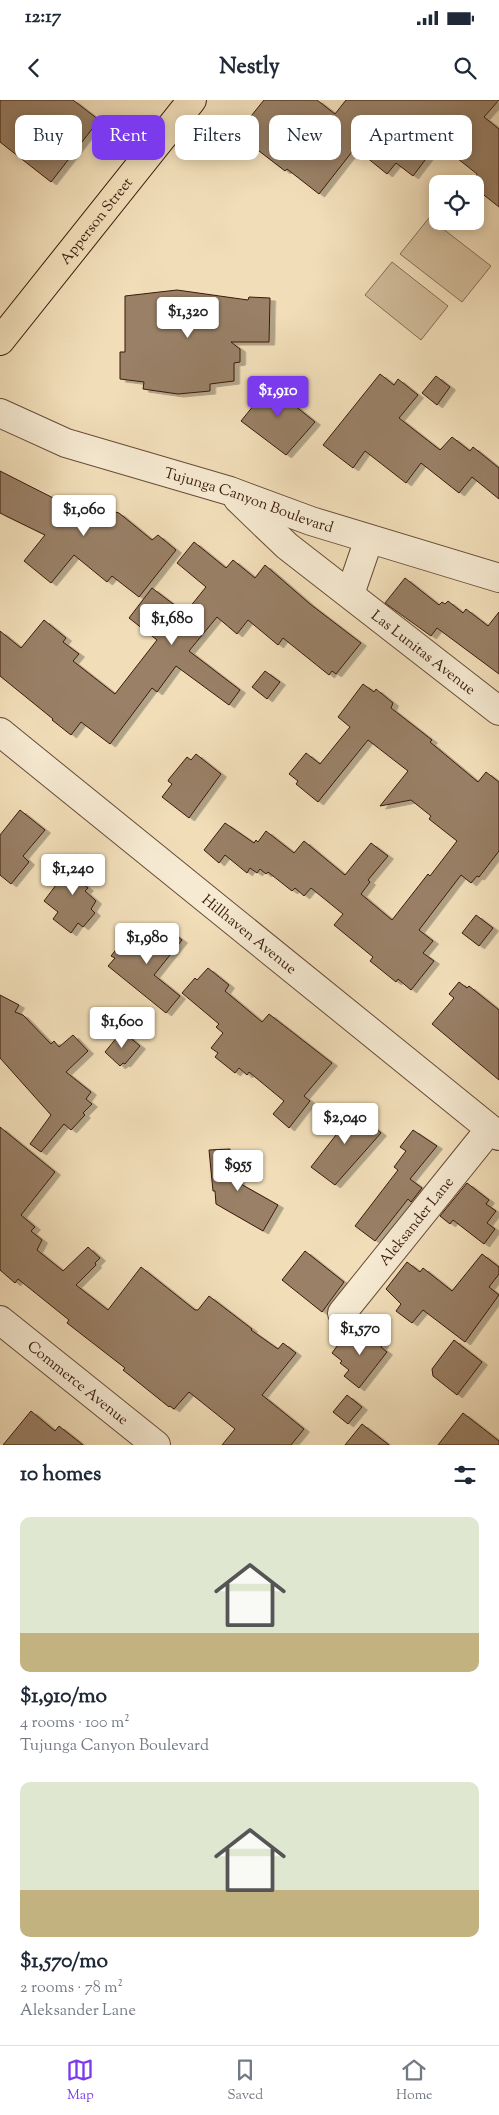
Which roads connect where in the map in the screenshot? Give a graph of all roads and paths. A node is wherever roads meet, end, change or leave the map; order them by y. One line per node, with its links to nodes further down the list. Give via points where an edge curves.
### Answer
1 (192, 100): 2 (main road, Apperson Street)
2 (0, 341)
3 (0, 413): 4 (street, Tujunga Canyon Boulevard, via 66,443)
4 (230, 492): 5 (street, Tujunga Canyon Boulevard); 7 (street, Las Lunitas Avenue, via 287,546)
5 (369, 539): 6 (street, Tujunga Canyon Boulevard); 7 (street)
6 (499, 578)
7 (350, 594): 8 (street, Las Lunitas Avenue)
8 (499, 710)
9 (0, 732): 10 (street, Hillhaven Avenue)
10 (495, 1132): 11 (street, Aleksander Lane)
11 (342, 1314)
12 (0, 1320): 13 (street, Commerce Avenue)
13 (156, 1445)

